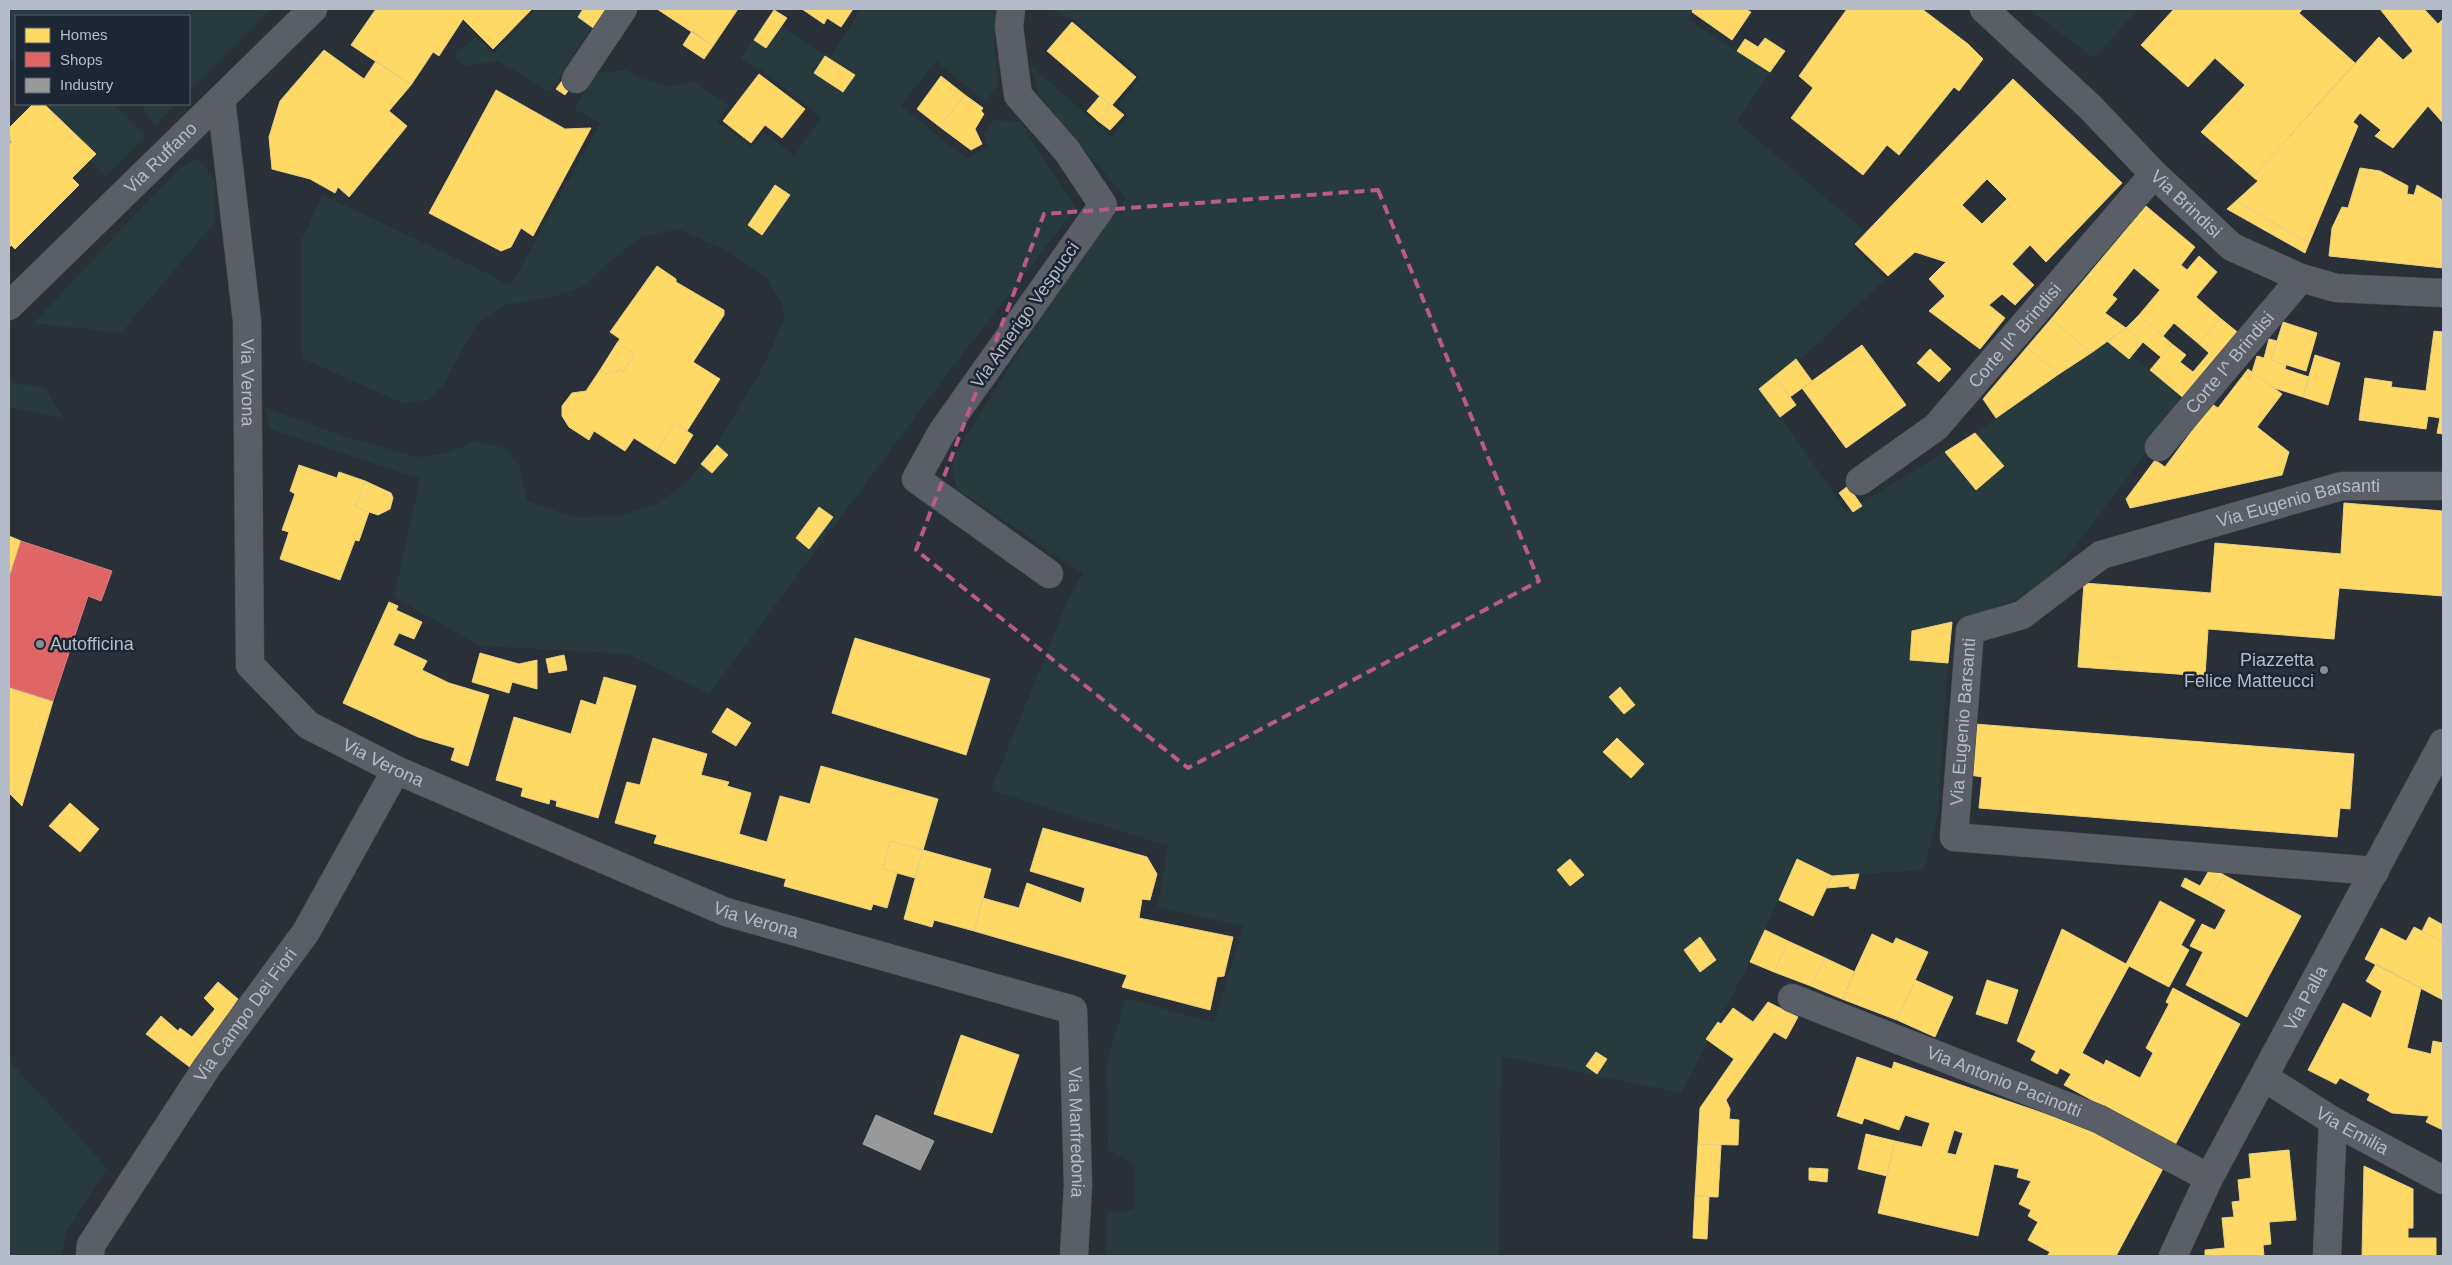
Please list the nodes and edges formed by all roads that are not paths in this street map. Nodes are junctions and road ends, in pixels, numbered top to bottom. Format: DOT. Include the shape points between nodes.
graph roads {
  1 [pos="312,9"];
  2 [pos="623,9"];
  3 [pos="1011,9"];
  4 [pos="1984,9"];
  5 [pos="576,79"];
  6 [pos="221,99"];
  7 [pos="2154,174"];
  8 [pos="2301,278"];
  9 [pos="2443,293"];
  10 [pos="9,306"];
  11 [pos="2159,448"];
  12 [pos="1860,480"];
  13 [pos="2443,486"];
  14 [pos="1049,574"];
  15 [pos="2443,743"];
  16 [pos="396,770"];
  17 [pos="2375,871"];
  18 [pos="1792,998"];
  19 [pos="1073,1010"];
  20 [pos="2265,1078"];
  21 [pos="2333,1121"];
  22 [pos="2209,1178"];
  23 [pos="2443,1180"];
  24 [pos="90,1256"];
  25 [pos="1074,1256"];
  26 [pos="2173,1256"];
  27 [pos="2327,1256"];
  1 -- 6 [label="street, Via Ruffano"];
  2 -- 5 [label="street"];
  3 -- 14 [label="street, Via Amerigo Vespucci" via="1009,27 1018,95 1067,150 1103,205 942,432 916,479"];
  4 -- 7 [label="street, Via Brindisi" via="2089,106"];
  6 -- 10 [label="street, Via Ruffano"];
  6 -- 16 [label="street, Via Verona" via="247,321 250,665 308,725"];
  7 -- 8 [label="street, Via Brindisi" via="2232,247"];
  7 -- 12 [label="street, Corte II^ Brindisi" via="1936,427"];
  8 -- 9 [label="street, Via Brindisi" via="2336,288"];
  8 -- 11 [label="street, Corte I^ Brindisi"];
  13 -- 17 [label="street, Via Eugenio Barsanti" via="2342,486 2101,556 2022,615 1970,630 1954,837"];
  15 -- 17 [label="street, Via Palla"];
  16 -- 19 [label="street, Via Verona" via="726,912"];
  16 -- 24 [label="street, Via Campo Dei Fiori" via="306,932 207,1067 91,1245"];
  17 -- 20 [label="street, Via Palla"];
  18 -- 22 [label="street, Via Antonio Pacinotti" via="2099,1119"];
  19 -- 25 [label="street, Via Manfredonia" via="1078,1185"];
  20 -- 21 [label="street, Via Emilia"];
  20 -- 22 [label="street, Via Palla"];
  21 -- 23 [label="street, Via Emilia"];
  21 -- 27 [label="street"];
  22 -- 26 [label="street, Via Palla"];
}
